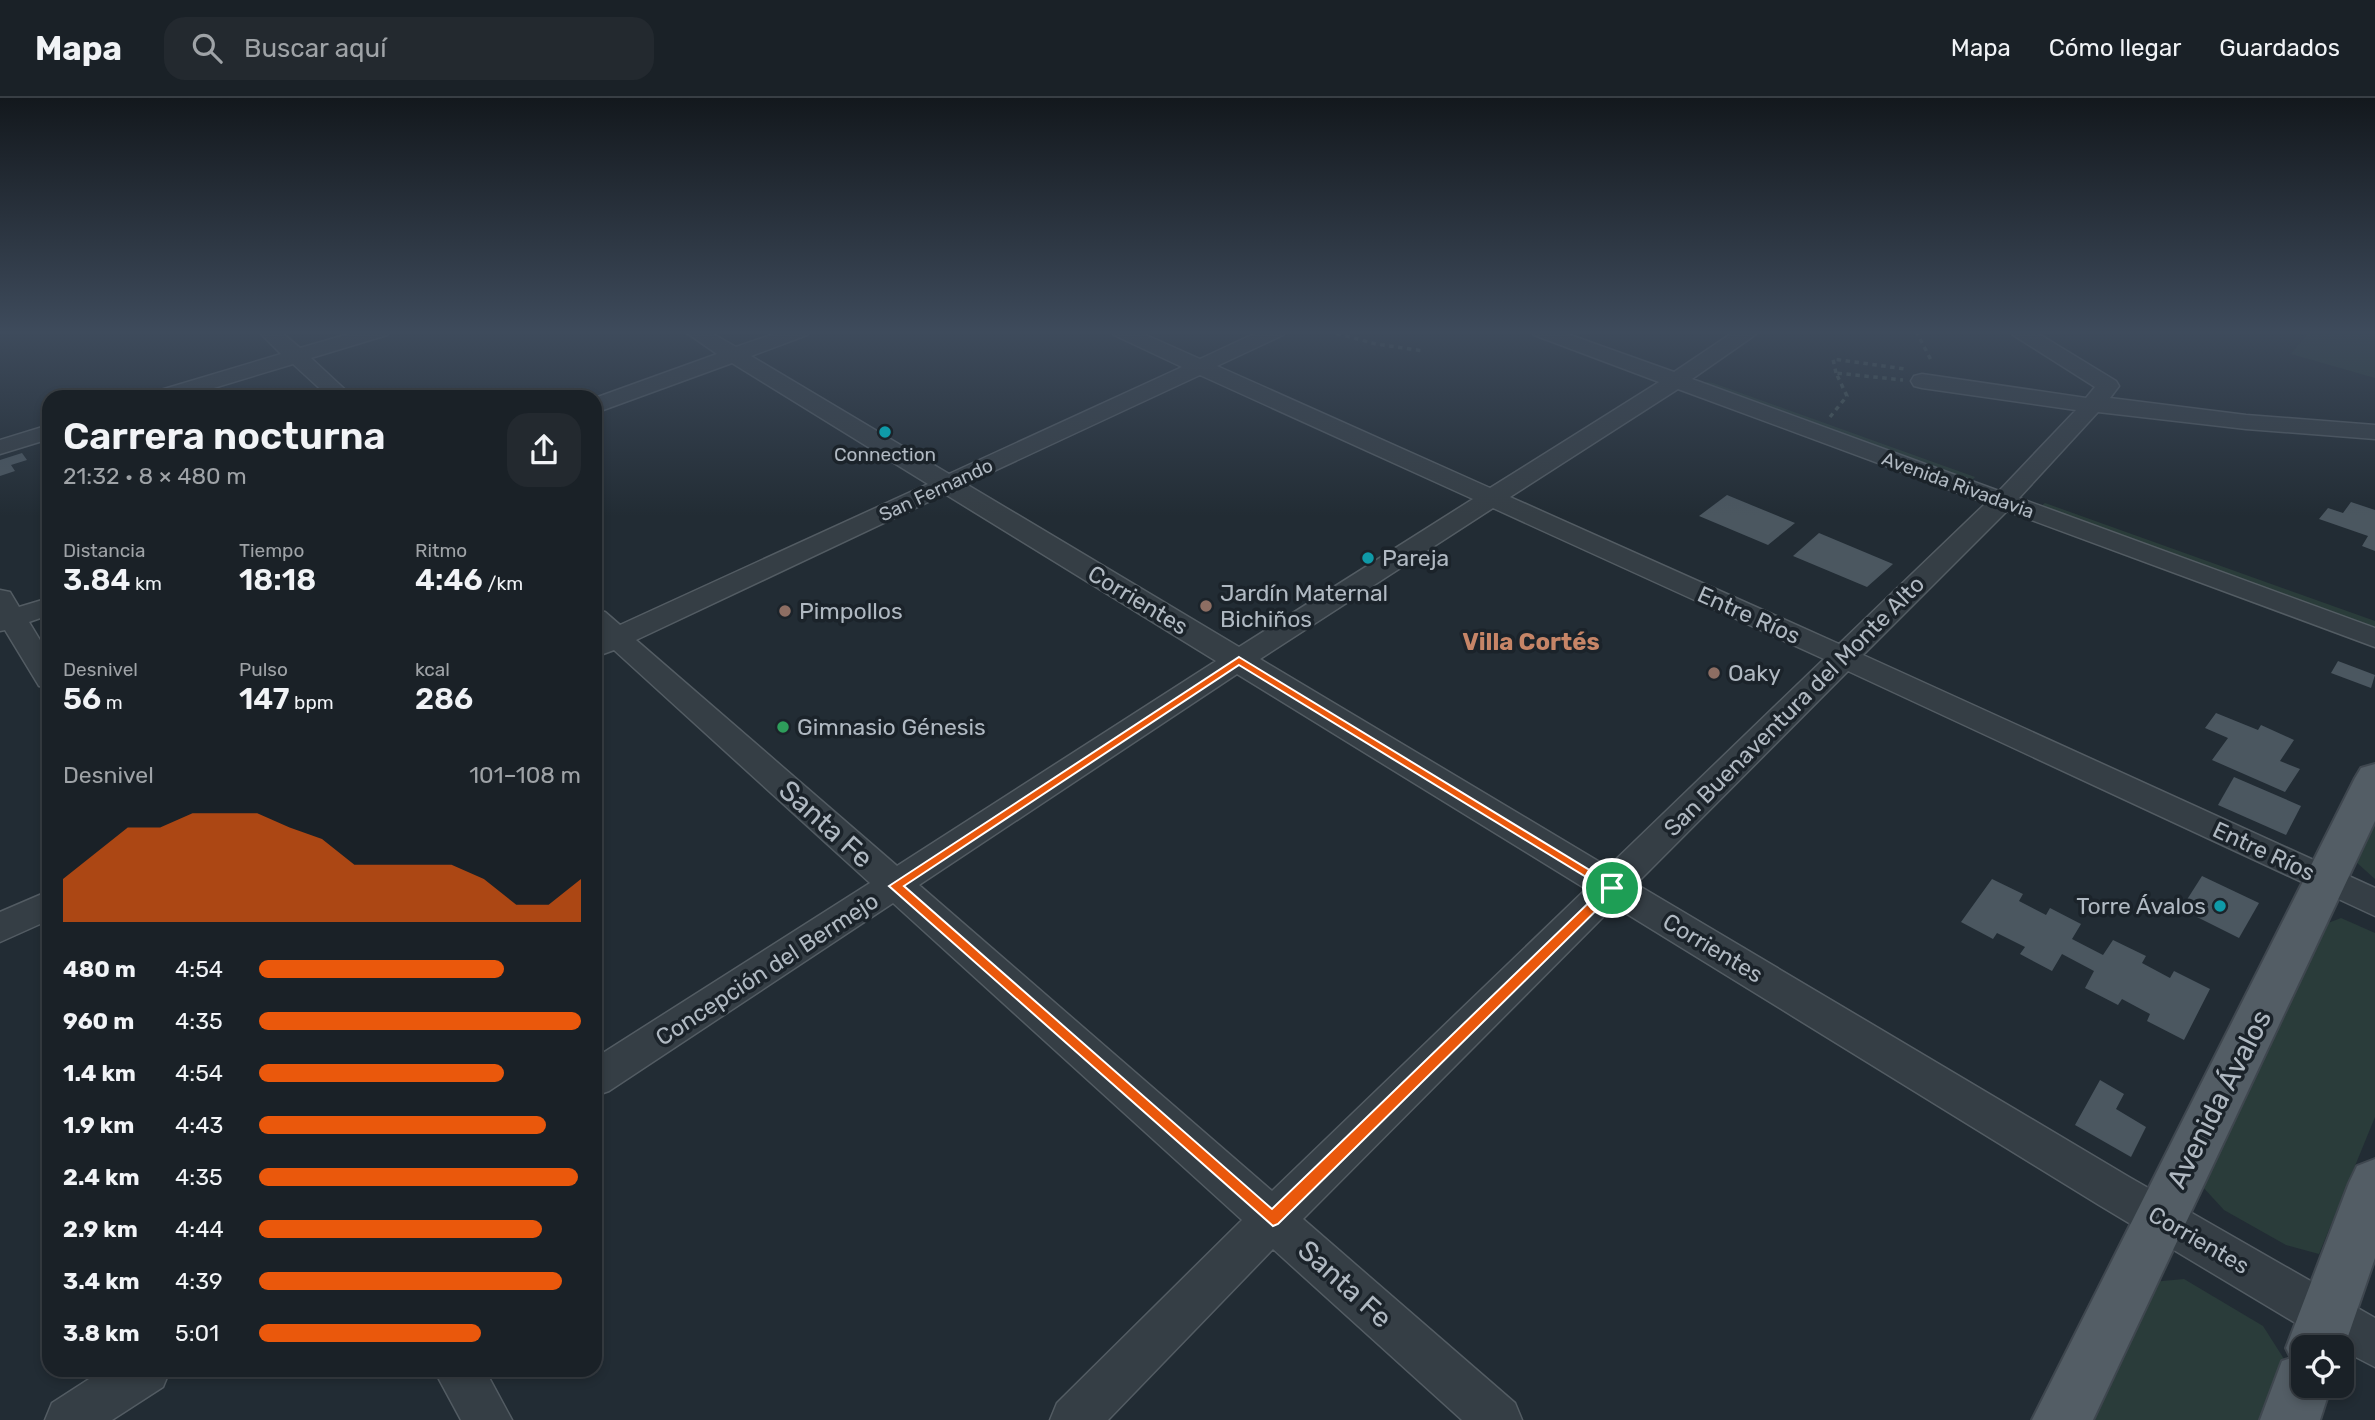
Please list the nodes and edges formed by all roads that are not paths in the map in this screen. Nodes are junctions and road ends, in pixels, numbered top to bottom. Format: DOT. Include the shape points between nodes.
graph roads {
  1 [pos="631,393"];
  2 [pos="796,393"];
  3 [pos="1142,393"];
  4 [pos="1257,393"];
  5 [pos="1657,393"];
  6 [pos="1732,393"];
  7 [pos="1742,393"];
  8 [pos="2022,393"];
  9 [pos="2103,393"];
  10 [pos="602,403"];
  11 [pos="2092,406"];
  12 [pos="2375,432"];
  13 [pos="42,434"];
  14 [pos="0,447"];
  15 [pos="947,485"];
  16 [pos="2009,495"];
  17 [pos="1492,500"];
  18 [pos="42,607"];
  19 [pos="4,613"];
  20 [pos="2375,616"];
  21 [pos="602,635"];
  22 [pos="2375,638"];
  23 [pos="1843,657"];
  24 [pos="1239,660"];
  25 [pos="42,669"];
  26 [pos="2375,778"];
  27 [pos="2328,880"];
  28 [pos="895,886"];
  29 [pos="1612,888"];
  30 [pos="2375,903"];
  31 [pos="42,907"];
  32 [pos="0,928"];
  33 [pos="602,1074"];
  34 [pos="2375,1183"];
  35 [pos="2159,1218"];
  36 [pos="1273,1219"];
  37 [pos="2321,1331"];
  38 [pos="2375,1344"];
  39 [pos="135,1377"];
  40 [pos="462,1377"];
  41 [pos="2298,1398"];
  42 [pos="69,1420"];
  43 [pos="488,1420"];
  44 [pos="1074,1420"];
  45 [pos="1498,1420"];
  46 [pos="2062,1420"];
  47 [pos="2290,1420"];
  1 -- 10 [label="street"];
  2 -- 15 [label="street, Corrientes"];
  3 -- 15 [label="street, San Fernando"];
  4 -- 17 [label="street, Entre Ríos"];
  5 -- 17 [label="street, Concepción del Bermejo"];
  6 -- 16 [label="street, Avenida Rivadavia"];
  7 -- 16 [label="street, Avenida Rivadavia" via="1828,419"];
  8 -- 11 [label="street"];
  9 -- 11 [label="street, San Buenaventura del Monte Alto"];
  11 -- 12 [label="street"];
  11 -- 16 [label="street, San Buenaventura del Monte Alto"];
  13 -- 14 [label="street"];
  15 -- 21 [label="street, San Fernando"];
  15 -- 24 [label="street, Corrientes"];
  16 -- 20 [label="street, Avenida Rivadavia"];
  16 -- 22 [label="street, Avenida Rivadavia"];
  16 -- 23 [label="street, San Buenaventura del Monte Alto"];
  17 -- 23 [label="street, Entre Ríos"];
  17 -- 24 [label="street, Concepción del Bermejo"];
  18 -- 19 [label="street"];
  19 -- 25 [label="street"];
  21 -- 28 [label="street, Santa Fe"];
  23 -- 27 [label="street, Entre Ríos"];
  23 -- 29 [label="street, San Buenaventura del Monte Alto"];
  24 -- 28 [label="street, Concepción del Bermejo"];
  24 -- 29 [label="street, Corrientes"];
  26 -- 27 [label="main road, Avenida Ávalos"];
  27 -- 30 [label="street, Entre Ríos"];
  27 -- 35 [label="main road, Avenida Ávalos"];
  28 -- 33 [label="street, Concepción del Bermejo"];
  28 -- 36 [label="street, Santa Fe"];
  29 -- 35 [label="street, Corrientes"];
  29 -- 36 [label="street, San Buenaventura del Monte Alto"];
  31 -- 32 [label="street"];
  34 -- 37 [label="main road"];
  35 -- 37 [label="street, Corrientes"];
  35 -- 46 [label="main road, Avenida Ávalos"];
  36 -- 44 [label="street, San Buenaventura del Monte Alto"];
  36 -- 45 [label="street, Santa Fe"];
  37 -- 38 [label="street, Corrientes"];
  39 -- 42 [label="street"];
  40 -- 43 [label="street"];
  41 -- 47 [label="main road"];
}
